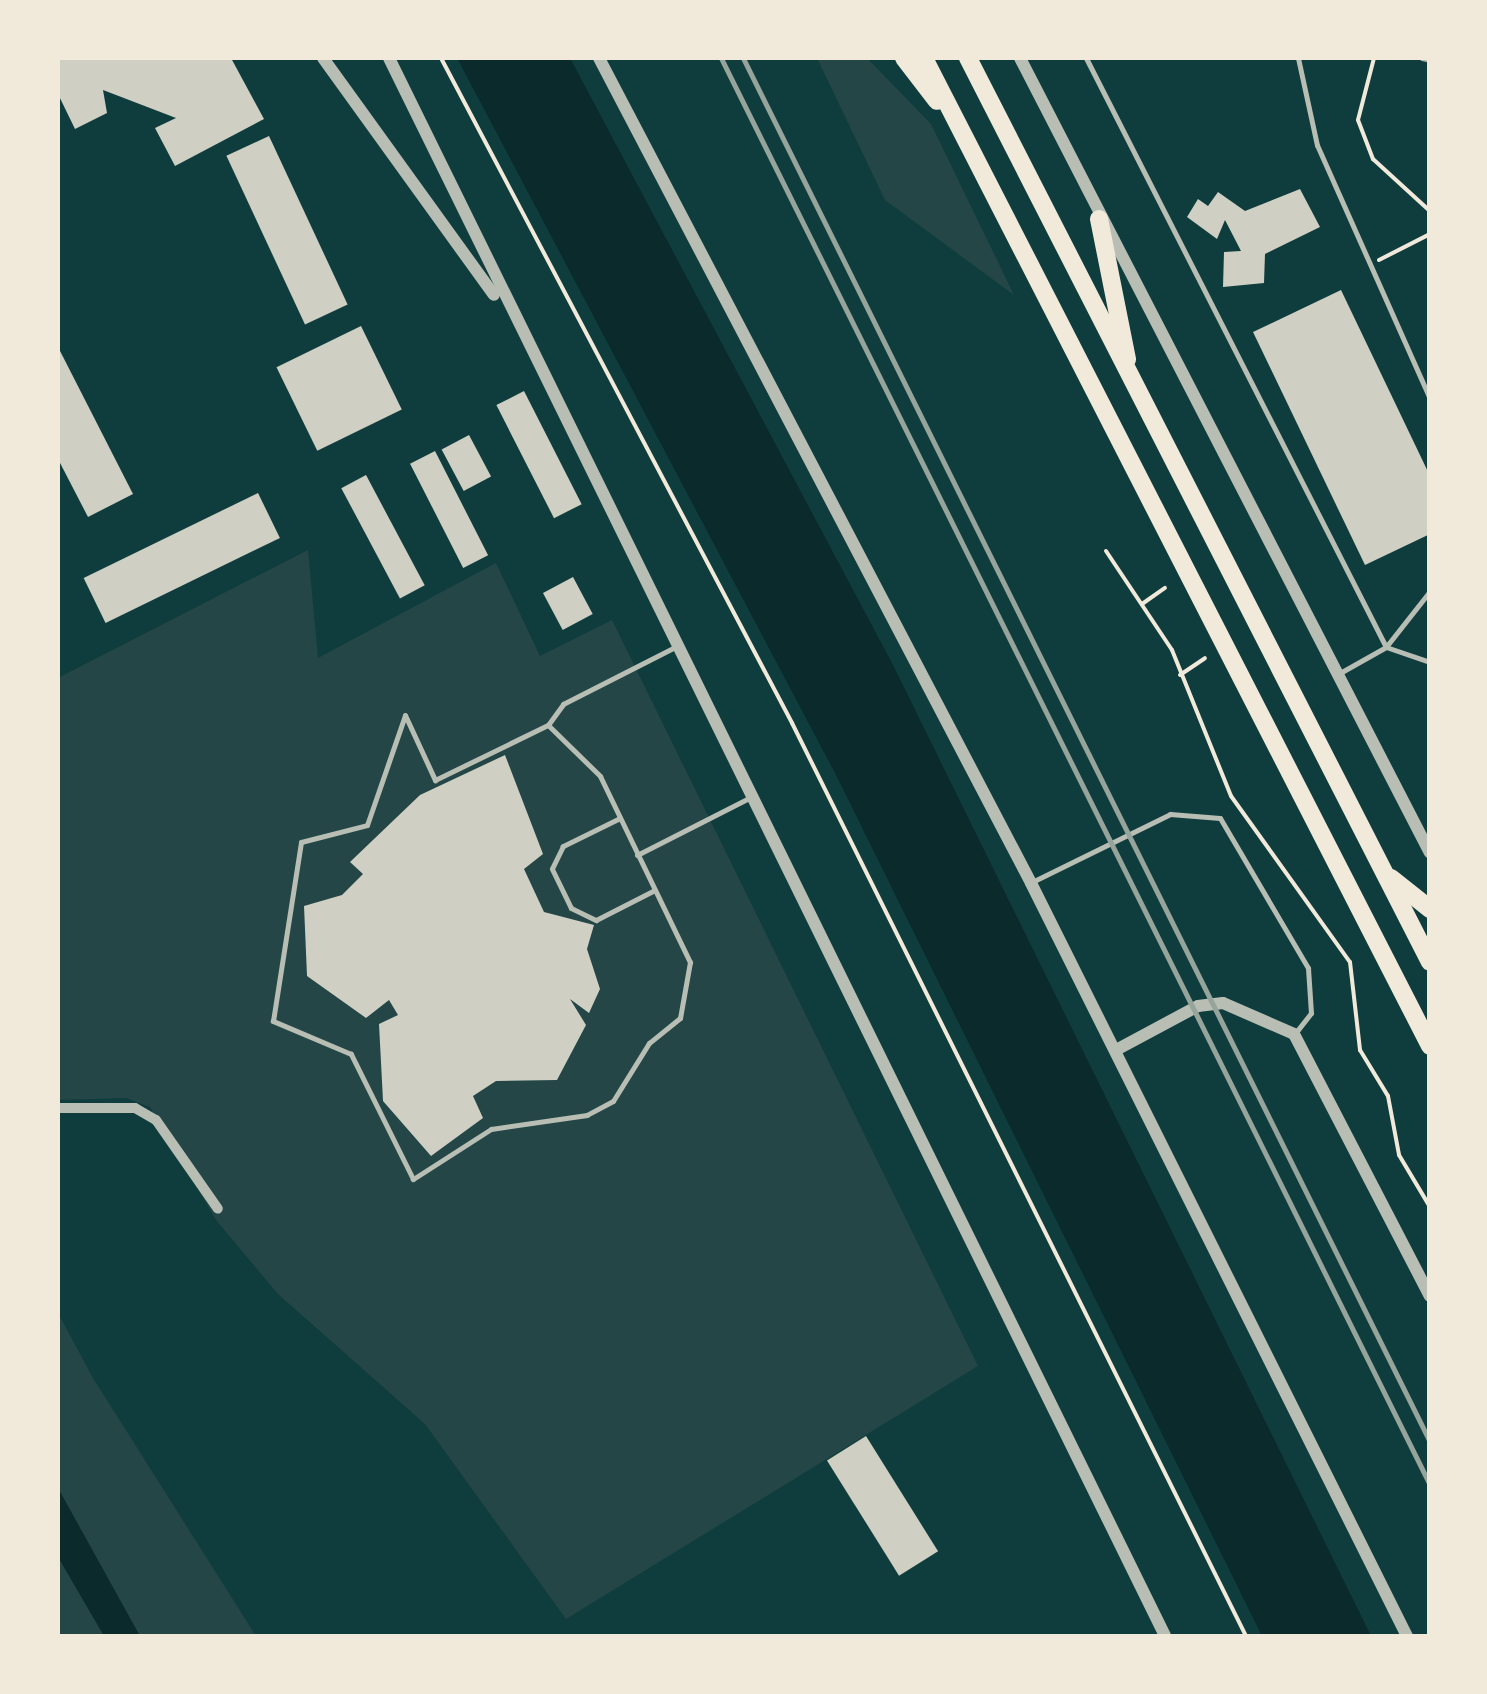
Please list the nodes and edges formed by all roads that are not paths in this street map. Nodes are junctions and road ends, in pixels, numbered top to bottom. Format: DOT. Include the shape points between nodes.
graph roads {
  1 [pos="322,58"];
  2 [pos="389,58"];
  3 [pos="599,58"];
  4 [pos="904,58"];
  5 [pos="924,58"];
  6 [pos="968,58"];
  7 [pos="1020,58"];
  8 [pos="1086,58"];
  9 [pos="1298,58"];
  10 [pos="1422,58"];
  11 [pos="1430,60"];
  12 [pos="963,134"];
  13 [pos="1099,219"];
  14 [pos="517,331"];
  15 [pos="1132,384"];
  16 [pos="1430,399"];
  17 [pos="1430,591"];
  18 [pos="1386,646"];
  19 [pos="672,648"];
  20 [pos="1430,662"];
  21 [pos="1336,675"];
  22 [pos="548,725"];
  23 [pos="747,799"];
  24 [pos="620,818"];
  25 [pos="1430,853"];
  26 [pos="637,854"];
  27 [pos="1383,871"];
  28 [pos="1031,882"];
  29 [pos="655,890"];
  30 [pos="1430,909"];
  31 [pos="1430,962"];
  32 [pos="1294,1034"];
  33 [pos="1430,1046"];
  34 [pos="1116,1050"];
  35 [pos="58,1108"];
  36 [pos="218,1209"];
  37 [pos="1430,1296"];
  38 [pos="1165,1636"];
  39 [pos="1407,1636"];
  1 -- 14 [label="street" via="440,211"];
  2 -- 14 [label="street"];
  3 -- 28 [label="street"];
  4 -- 12 [label="highway"];
  5 -- 12 [label="highway"];
  6 -- 15 [label="highway"];
  7 -- 13 [label="street"];
  8 -- 18 [label="lane"];
  9 -- 16 [label="lane" via="1317,145"];
  10 -- 11 [label="lane"];
  12 -- 33 [label="highway"];
  13 -- 15 [label="highway"];
  13 -- 21 [label="street"];
  14 -- 19 [label="street"];
  15 -- 27 [label="highway"];
  17 -- 18 [label="lane"];
  18 -- 20 [label="lane"];
  18 -- 21 [label="lane"];
  19 -- 22 [label="lane" via="563,704"];
  19 -- 23 [label="street"];
  21 -- 25 [label="street"];
  22 -- 24 [label="lane" via="600,776"];
  22 -- 29 [label="lane" via="435,780 405,715 367,825 301,842 274,1021 351,1054 414,1179 490,1129 587,1115 613,1101 649,1043 680,1018 690,962"];
  23 -- 26 [label="lane"];
  23 -- 38 [label="street"];
  24 -- 26 [label="lane"];
  24 -- 29 [label="lane" via="563,846 552,869 571,908 596,920"];
  26 -- 29 [label="lane"];
  27 -- 30 [label="highway"];
  27 -- 31 [label="highway"];
  28 -- 32 [label="lane" via="1170,814 1220,818 1315,989"];
  28 -- 34 [label="street"];
  32 -- 34 [label="street" via="1224,1003 1198,1006"];
  32 -- 37 [label="street"];
  34 -- 39 [label="street"];
  35 -- 36 [label="street" via="135,1108 156,1120"];
}
